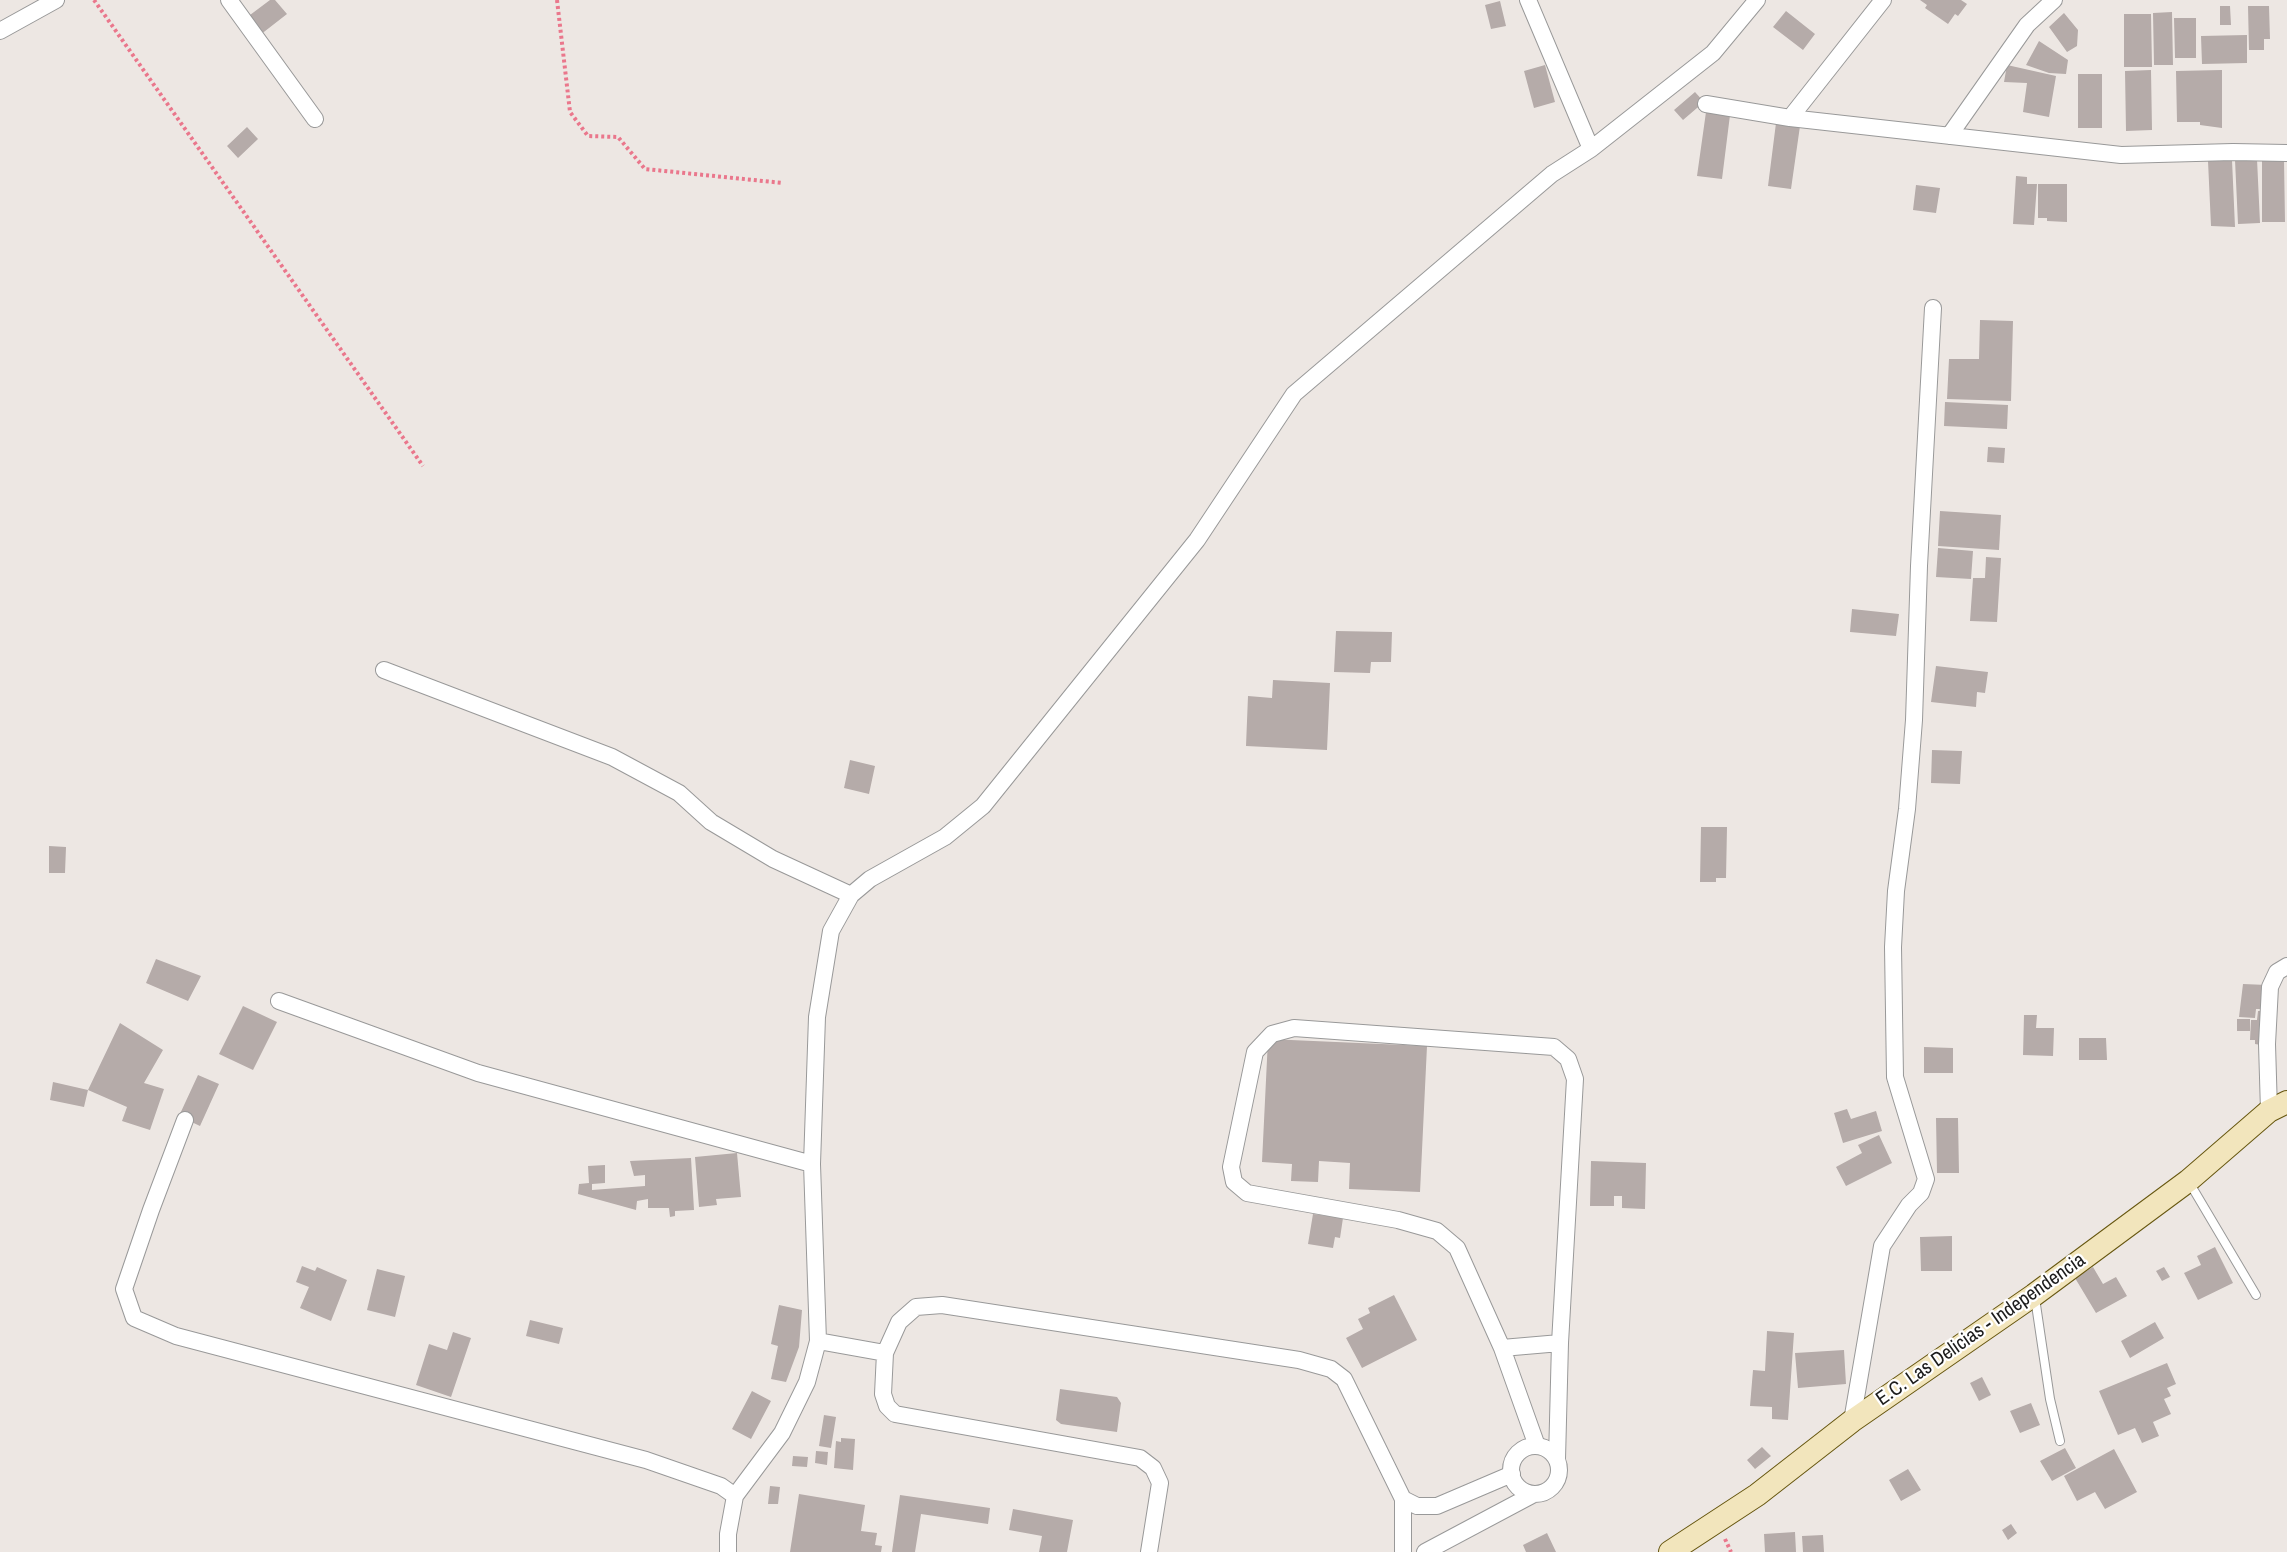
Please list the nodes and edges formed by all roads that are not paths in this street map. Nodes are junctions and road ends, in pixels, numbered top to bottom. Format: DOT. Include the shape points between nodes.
graph roads {
  1 [pos="56,0"];
  2 [pos="229,0"];
  3 [pos="1528,0"];
  4 [pos="1757,0"];
  5 [pos="1883,0"];
  6 [pos="2054,0"];
  7 [pos="0,32"];
  8 [pos="1706,104"];
  9 [pos="1790,118"];
  10 [pos="315,119"];
  11 [pos="1949,136"];
  12 [pos="1591,149"];
  13 [pos="2287,153"];
  14 [pos="1933,308"];
  15 [pos="384,670"];
  16 [pos="851,895"];
  17 [pos="2287,966"];
  18 [pos="279,1001"];
  19 [pos="2278,1107"];
  20 [pos="185,1120"];
  21 [pos="812,1164"];
  22 [pos="2188,1181"];
  23 [pos="2034,1295"];
  24 [pos="2256,1295"];
  25 [pos="818,1341"];
  26 [pos="1560,1343"];
  27 [pos="1502,1348"];
  28 [pos="885,1353"];
  29 [pos="1852,1421"];
  30 [pos="2060,1441"];
  31 [pos="1537,1446"];
  32 [pos="1557,1459"];
  33 [pos="1512,1474"];
  34 [pos="1534,1494"];
  35 [pos="735,1496"];
  36 [pos="1403,1498"];
  37 [pos="728,1552"];
  38 [pos="1149,1552"];
  39 [pos="1403,1552"];
  40 [pos="1425,1552"];
  41 [pos="1670,1552"];
  1 -- 7 [label="street"];
  2 -- 10 [label="street"];
  3 -- 12 [label="street"];
  4 -- 12 [label="street" via="1713,53"];
  5 -- 9 [label="street"];
  6 -- 11 [label="street" via="2026,26"];
  8 -- 9 [label="street"];
  9 -- 11 [label="street"];
  11 -- 13 [label="street" via="2121,155"];
  12 -- 16 [label="street" via="1552,174 1294,394 1197,540 983,806 945,837 870,879"];
  14 -- 29 [label="street" via="1914,720 1893,947 1895,1077 1926,1179 1921,1193 1882,1246"];
  15 -- 16 [label="street" via="612,757 679,793 711,822 773,859"];
  16 -- 21 [label="street" via="831,930 817,1017"];
  17 -- 19 [label="street" via="2277,972 2270,987 2267,1044"];
  18 -- 21 [label="street" via="478,1073"];
  19 -- 22 [label="street, E.C. Las Delicias - Independencia"];
  20 -- 35 [label="street" via="124,1289 134,1318 176,1336 646,1460 722,1486"];
  21 -- 25 [label="street"];
  22 -- 23 [label="street, E.C. Las Delicias - Independencia"];
  22 -- 24 [label="lane"];
  23 -- 29 [label="street, E.C. Las Delicias - Independencia"];
  23 -- 30 [label="lane"];
  25 -- 28 [label="street"];
  25 -- 35 [label="street" via="807,1382 782,1433"];
  26 -- 27 [label="street"];
  26 -- 27 [label="street" via="1575,1079 1568,1059 1554,1047 1294,1028 1272,1034 1255,1052 1231,1167 1233,1182 1246,1193 1398,1220 1437,1231 1456,1248"];
  26 -- 32 [label="street"];
  27 -- 31 [label="street"];
  28 -- 36 [label="street" via="900,1322 916,1307 942,1305 1287,1358 1330,1369 1344,1379"];
  28 -- 38 [label="street" via="883,1394 895,1414 1140,1458 1153,1468 1160,1483"];
  29 -- 41 [label="street, E.C. Las Delicias - Independencia" via="1757,1495"];
  31 -- 32 [label="street"];
  31 -- 33 [label="street" via="1521,1451 1512,1465"];
  32 -- 34 [label="street" via="1556,1484"];
  33 -- 34 [label="street" via="1519,1488"];
  33 -- 36 [label="street" via="1437,1506 1417,1506"];
  34 -- 40 [label="street"];
  35 -- 37 [label="street"];
  36 -- 39 [label="street"];
}
